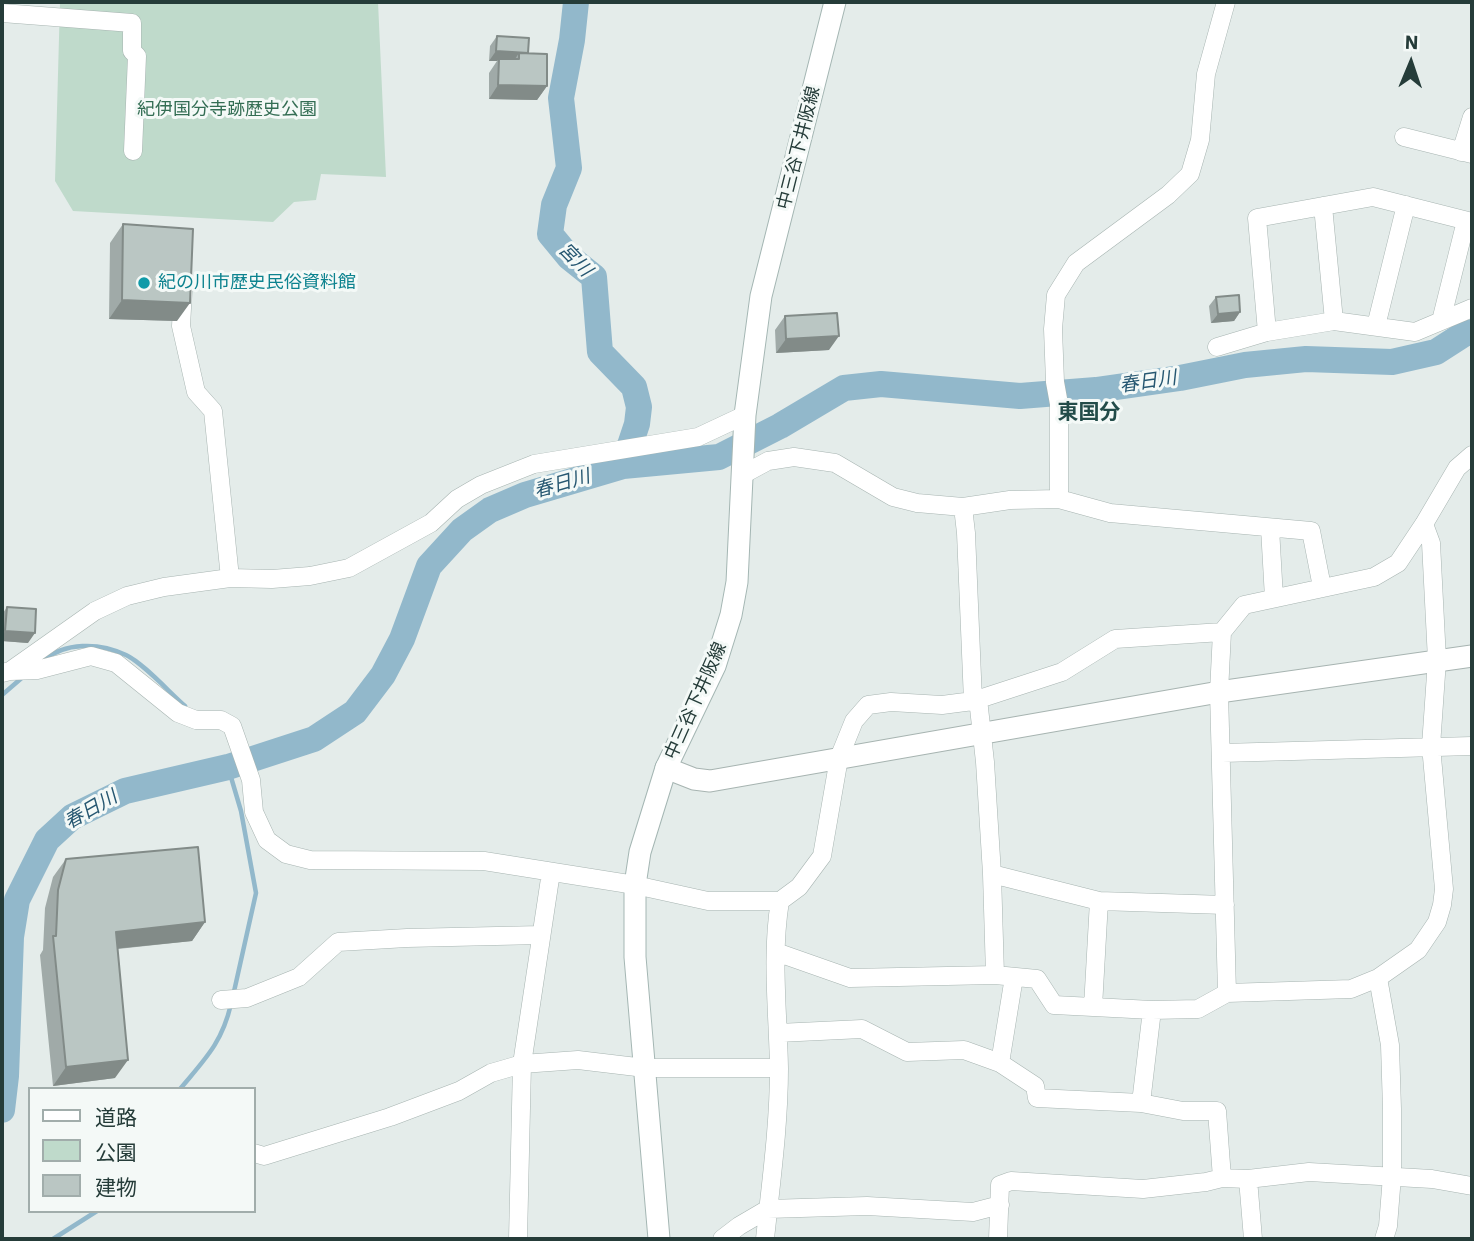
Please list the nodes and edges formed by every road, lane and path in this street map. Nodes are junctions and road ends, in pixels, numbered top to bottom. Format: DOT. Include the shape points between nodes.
graph roads {
  1 [pos="835,2"];
  2 [pos="1226,2"];
  3 [pos="2,13"];
  4 [pos="1472,117"];
  5 [pos="1404,137"];
  6 [pos="133,151"];
  7 [pos="1467,153"];
  8 [pos="1406,205"];
  9 [pos="1323,206"];
  10 [pos="1469,221"];
  11 [pos="184,278"];
  12 [pos="1472,308"];
  13 [pos="1334,321"];
  14 [pos="1441,321"];
  15 [pos="1376,326"];
  16 [pos="1267,332"];
  17 [pos="1217,347"];
  18 [pos="745,420"];
  19 [pos="1472,455"];
  20 [pos="743,473"];
  21 [pos="1059,499"];
  22 [pos="963,507"];
  23 [pos="1424,524"];
  24 [pos="1270,528"];
  25 [pos="230,578"];
  26 [pos="1322,587"];
  27 [pos="1274,598"];
  28 [pos="1223,632"];
  29 [pos="1472,656"];
  30 [pos="1437,660"];
  31 [pos="6,672"];
  32 [pos="1219,692"];
  33 [pos="975,700"];
  34 [pos="980,734"];
  35 [pos="1432,746"];
  36 [pos="1472,746"];
  37 [pos="1222,753"];
  38 [pos="839,758"];
  39 [pos="666,768"];
  40 [pos="551,872"];
  41 [pos="992,874"];
  42 [pos="635,885"];
  43 [pos="780,901"];
  44 [pos="1099,901"];
  45 [pos="1225,905"];
  46 [pos="541,935"];
  47 [pos="776,952"];
  48 [pos="995,975"];
  49 [pos="1014,977"];
  50 [pos="1378,978"];
  51 [pos="1227,993"];
  52 [pos="221,1000"];
  53 [pos="1093,1007"];
  54 [pos="1152,1010"];
  55 [pos="778,1033"];
  56 [pos="522,1063"];
  57 [pos="1000,1063"];
  58 [pos="645,1068"];
  59 [pos="779,1068"];
  60 [pos="1141,1103"];
  61 [pos="256,1154"];
  62 [pos="1392,1176"];
  63 [pos="1222,1178"];
  64 [pos="1248,1179"];
  65 [pos="1472,1186"];
  66 [pos="1000,1205"];
  67 [pos="768,1209"];
  68 [pos="518,1239"];
  69 [pos="659,1239"];
  70 [pos="722,1239"];
  71 [pos="765,1239"];
  72 [pos="998,1239"];
  73 [pos="1253,1239"];
  74 [pos="1384,1239"];
  1 -- 18 [label="main road, 中三谷下井阪線" via="761,296"];
  2 -- 21 [label="street" via="1206,74 1200,140 1190,174 1076,263 1056,295"];
  3 -- 6 [label="street" via="132,23 132,51 137,56"];
  4 -- 7 [label="street"];
  5 -- 7 [label="street"];
  8 -- 9 [label="street" via="1373,197"];
  8 -- 10 [label="street"];
  8 -- 15 [label="street"];
  9 -- 13 [label="street"];
  9 -- 16 [label="street" via="1257,218"];
  10 -- 14 [label="street"];
  11 -- 25 [label="street" via="181,326 196,391 213,411"];
  12 -- 14 [label="street"];
  13 -- 15 [label="street"];
  13 -- 16 [label="street"];
  14 -- 15 [label="street" via="1415,332"];
  16 -- 17 [label="street"];
  18 -- 20 [label="main road, 中三谷下井阪線"];
  18 -- 25 [label="street" via="698,438 534,464 481,485 431,523 349,568 310,576"];
  19 -- 23 [label="street" via="1457,468"];
  20 -- 22 [label="street" via="768,461 794,457 835,463 892,497"];
  20 -- 39 [label="main road, 中三谷下井阪線" via="731,615 715,666"];
  21 -- 22 [label="street"];
  21 -- 24 [label="street" via="1110,513"];
  22 -- 33 [label="street"];
  23 -- 26 [label="street" via="1398,563 1374,577"];
  23 -- 30 [label="street" via="1431,543"];
  24 -- 26 [label="street" via="1311,531"];
  24 -- 27 [label="street"];
  25 -- 31 [label="street" via="127,596 95,611"];
  26 -- 27 [label="street"];
  27 -- 28 [label="street" via="1244,605"];
  28 -- 32 [label="street"];
  28 -- 33 [label="street" via="1115,639 1062,672"];
  29 -- 30 [label="main road"];
  30 -- 32 [label="main road"];
  30 -- 35 [label="street"];
  31 -- 40 [label="street" via="37,670 91,656 117,663 178,713 232,726 251,780 254,812 267,840 286,854 310,860 484,861"];
  32 -- 34 [label="main road"];
  32 -- 37 [label="street"];
  33 -- 34 [label="street"];
  33 -- 38 [label="street" via="868,705 854,720"];
  34 -- 38 [label="main road"];
  34 -- 41 [label="street"];
  35 -- 36 [label="street"];
  35 -- 37 [label="street"];
  35 -- 50 [label="street" via="1442,905 1437,922 1418,950"];
  37 -- 45 [label="street"];
  38 -- 39 [label="main road" via="710,781"];
  38 -- 43 [label="street" via="822,856 799,887"];
  39 -- 42 [label="main road, 中三谷下井阪線" via="640,852"];
  40 -- 42 [label="street"];
  40 -- 46 [label="street"];
  41 -- 44 [label="street"];
  41 -- 48 [label="street"];
  42 -- 43 [label="street" via="708,901"];
  42 -- 58 [label="main road, 中三谷下井阪線" via="635,957"];
  43 -- 47 [label="street"];
  44 -- 45 [label="street"];
  44 -- 53 [label="street"];
  45 -- 51 [label="street"];
  46 -- 52 [label="street" via="338,942 299,977 247,998"];
  46 -- 56 [label="street"];
  47 -- 48 [label="street" via="850,978"];
  47 -- 55 [label="street"];
  48 -- 49 [label="street"];
  49 -- 53 [label="street" via="1037,979 1054,1005"];
  49 -- 57 [label="street"];
  50 -- 51 [label="street" via="1351,989"];
  50 -- 62 [label="street" via="1390,1045"];
  51 -- 54 [label="street" via="1198,1009"];
  53 -- 54 [label="street"];
  54 -- 60 [label="street"];
  55 -- 57 [label="street" via="862,1029 907,1052 964,1050"];
  55 -- 59 [label="street"];
  56 -- 58 [label="street" via="578,1060"];
  56 -- 61 [label="street" via="390,1117 264,1156"];
  56 -- 68 [label="street"];
  57 -- 60 [label="street" via="1035,1086 1037,1098"];
  58 -- 59 [label="street"];
  58 -- 69 [label="main road, 中三谷下井阪線"];
  59 -- 67 [label="street"];
  60 -- 63 [label="street" via="1183,1111 1217,1111"];
  62 -- 64 [label="street" via="1309,1172"];
  62 -- 65 [label="street"];
  62 -- 74 [label="street"];
  63 -- 64 [label="street"];
  63 -- 66 [label="street" via="1143,1189 1011,1181 1000,1185"];
  64 -- 73 [label="street"];
  66 -- 67 [label="street" via="973,1212 867,1206"];
  66 -- 72 [label="street"];
  67 -- 70 [label="street"];
  67 -- 71 [label="street"];
}
